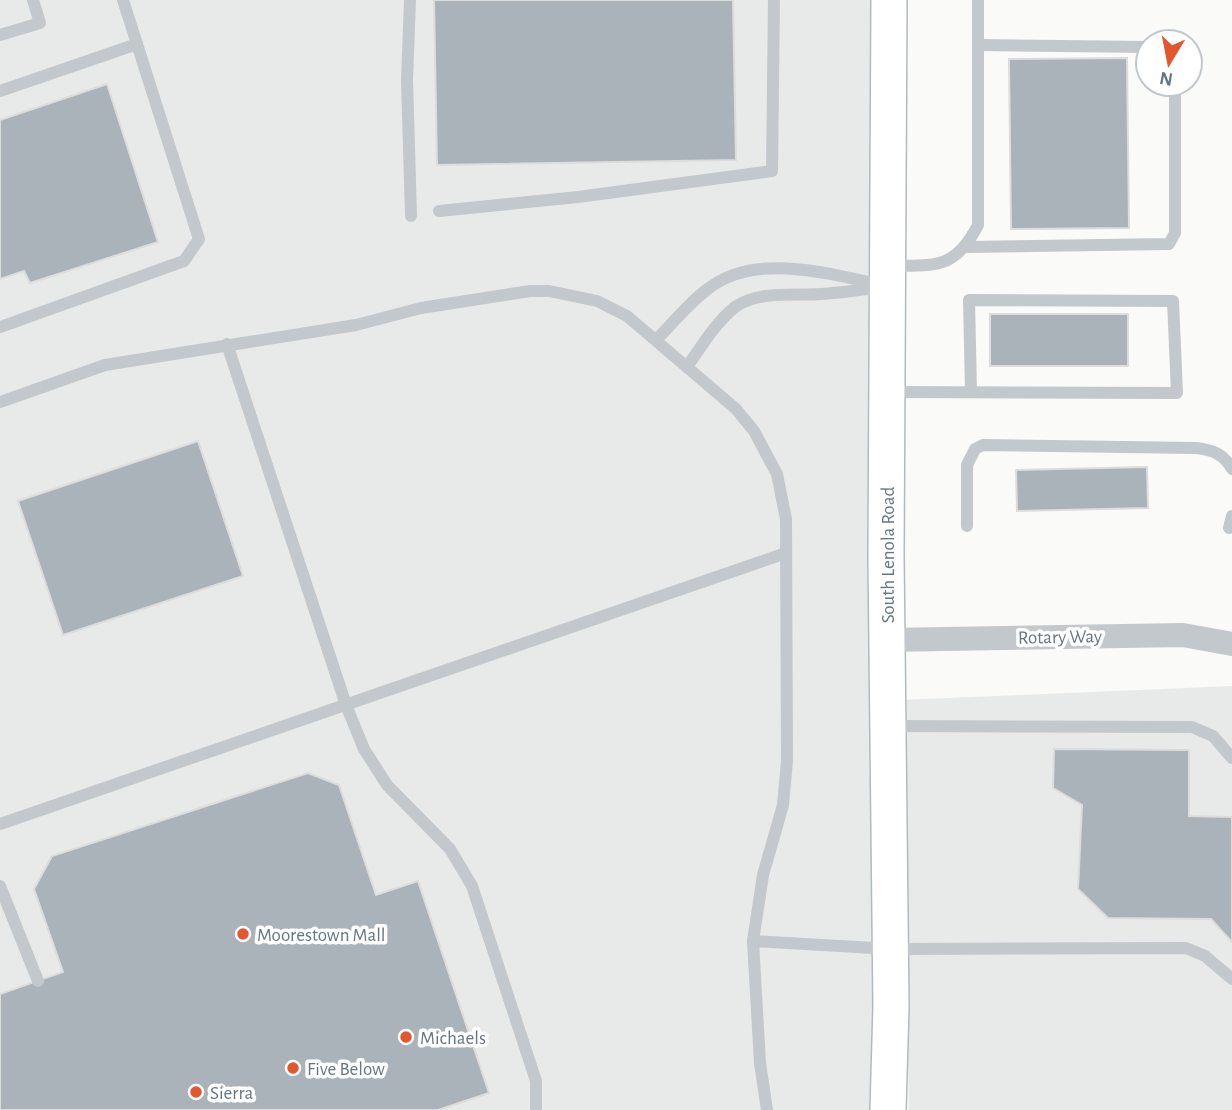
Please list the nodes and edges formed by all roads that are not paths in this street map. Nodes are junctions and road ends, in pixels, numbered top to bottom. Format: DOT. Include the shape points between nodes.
graph roads {
  1 [pos="33,0"];
  2 [pos="123,0"];
  3 [pos="410,0"];
  4 [pos="774,0"];
  5 [pos="889,0"];
  6 [pos="978,0"];
  7 [pos="0,35"];
  8 [pos="137,44"];
  9 [pos="978,44"];
  10 [pos="1134,47"];
  11 [pos="0,91"];
  12 [pos="1175,98"];
  13 [pos="439,211"];
  14 [pos="411,216"];
  15 [pos="967,247"];
  16 [pos="886,276"];
  17 [pos="0,327"];
  18 [pos="657,339"];
  19 [pos="227,344"];
  20 [pos="687,367"];
  21 [pos="886,392"];
  22 [pos="971,392"];
  23 [pos="0,402"];
  24 [pos="1232,469"];
  25 [pos="967,526"];
  26 [pos="786,553"];
  27 [pos="887,640"];
  28 [pos="1232,644"];
  29 [pos="346,705"];
  30 [pos="887,726"];
  31 [pos="1232,758"];
  32 [pos="0,824"];
  33 [pos="0,886"];
  34 [pos="753,941"];
  35 [pos="891,949"];
  36 [pos="1232,979"];
  37 [pos="38,981"];
  38 [pos="536,1110"];
  39 [pos="767,1110"];
  40 [pos="888,1110"];
  1 -- 7 [label="lane" via="40,23"];
  2 -- 8 [label="lane"];
  3 -- 14 [label="lane"];
  4 -- 13 [label="lane" via="772,171"];
  5 -- 16 [label="street, South Lenola Road"];
  6 -- 9 [label="lane"];
  8 -- 11 [label="lane"];
  8 -- 17 [label="lane" via="199,239 195,248 184,261"];
  9 -- 10 [label="lane"];
  9 -- 15 [label="lane" via="978,225"];
  12 -- 15 [label="lane" via="1175,233 1169,244"];
  15 -- 16 [label="lane" via="941,264"];
  16 -- 18 [label="lane" via="808,269 730,276 694,300"];
  16 -- 20 [label="lane" via="819,294 773,295 735,307"];
  16 -- 21 [label="street, South Lenola Road"];
  18 -- 19 [label="lane" via="627,316 597,302 571,294 530,291 421,308 356,325"];
  18 -- 20 [label="lane"];
  19 -- 23 [label="lane" via="104,365"];
  19 -- 29 [label="lane"];
  20 -- 26 [label="lane" via="736,409 768,455 782,493"];
  21 -- 22 [label="lane"];
  21 -- 27 [label="street, South Lenola Road"];
  22 -- 22 [label="lane" via="1177,393 1173,301 969,300"];
  24 -- 25 [label="lane" via="1220,455 1196,447 983,445 975,449 967,466"];
  26 -- 29 [label="lane"];
  26 -- 34 [label="lane" via="788,750 783,805 763,875"];
  27 -- 28 [label="street, Rotary Way" via="1182,635"];
  27 -- 30 [label="street, South Lenola Road"];
  29 -- 32 [label="lane"];
  29 -- 38 [label="lane" via="364,749 387,785 450,849 472,886 536,1081"];
  30 -- 31 [label="lane" via="1192,727 1213,736"];
  30 -- 35 [label="street, South Lenola Road"];
  33 -- 37 [label="lane"];
  34 -- 35 [label="lane"];
  34 -- 39 [label="lane"];
  35 -- 36 [label="lane" via="1186,948 1206,956"];
  35 -- 40 [label="street, South Lenola Road"];
}
